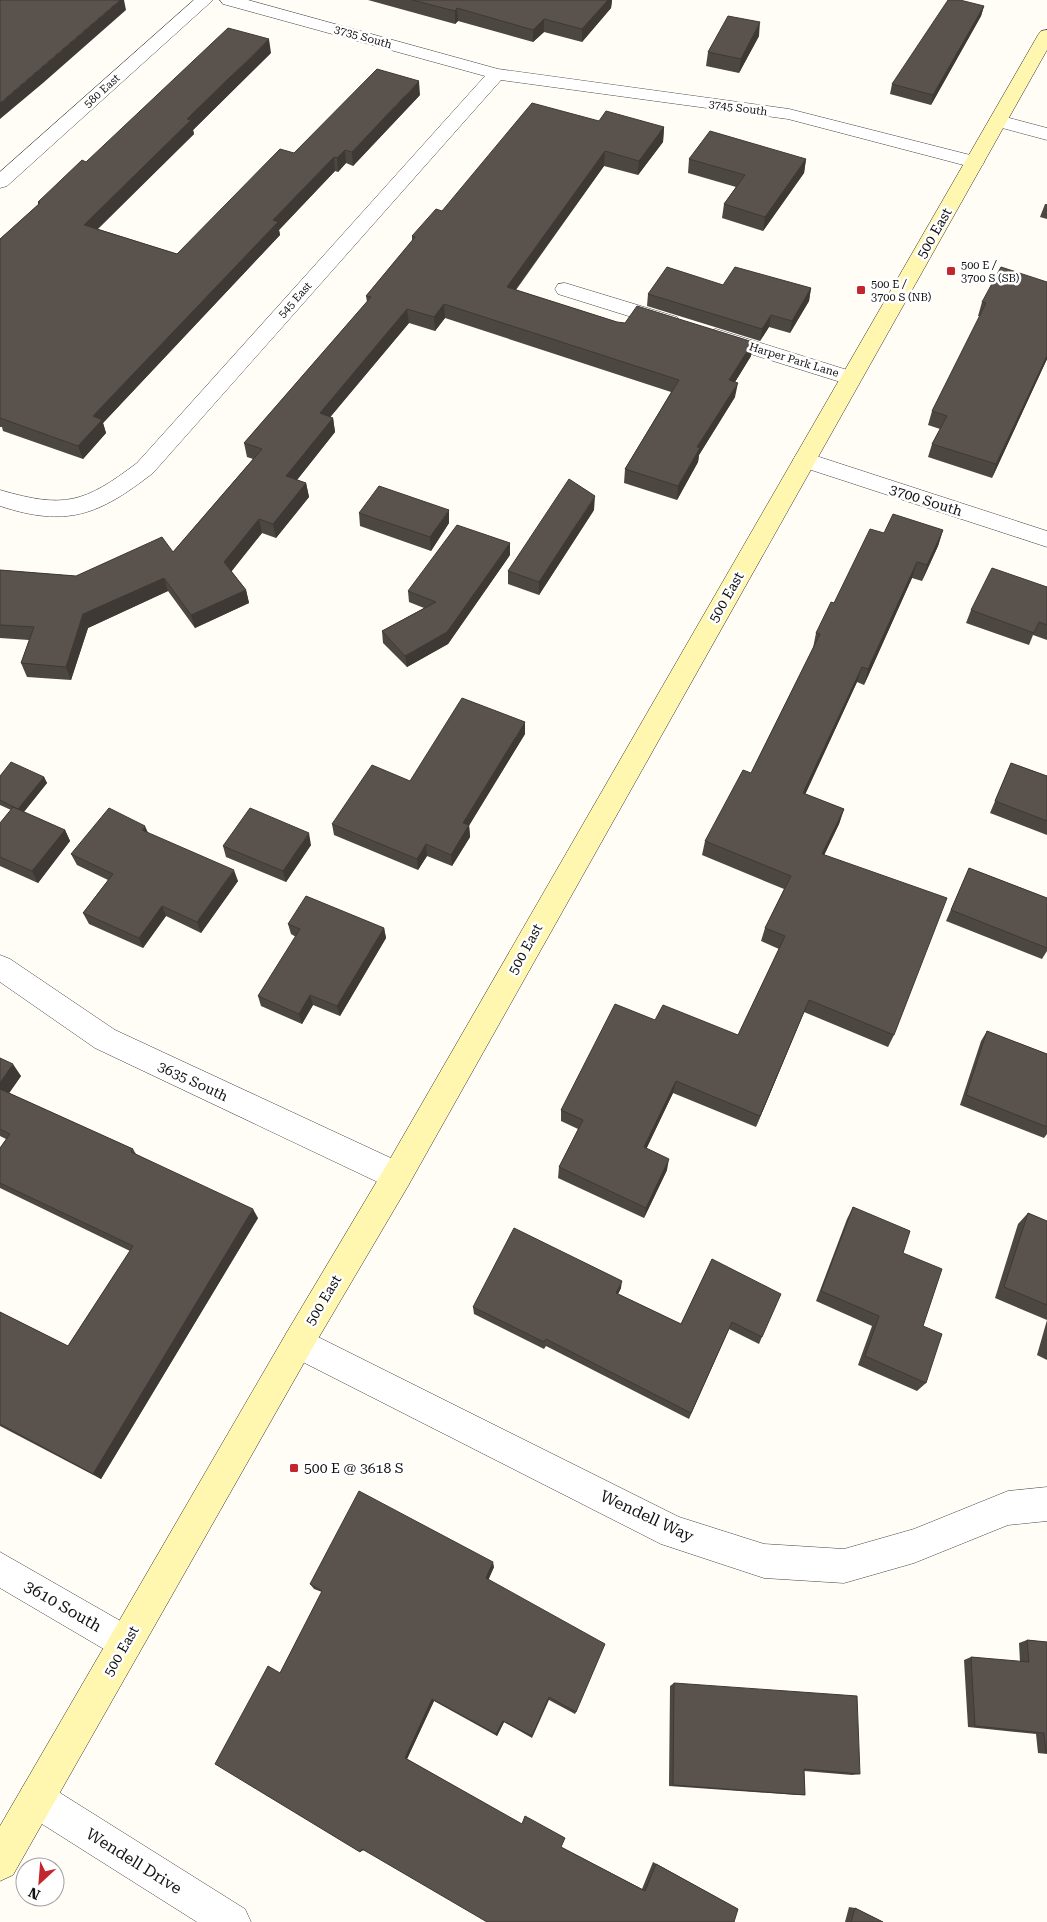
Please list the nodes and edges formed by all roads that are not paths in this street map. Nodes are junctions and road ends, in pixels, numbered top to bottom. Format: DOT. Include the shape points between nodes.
graph roads {
  1 [pos="204,0"];
  2 [pos="230,0"];
  3 [pos="1047,35"];
  4 [pos="497,74"];
  5 [pos="998,121"];
  6 [pos="1047,134"];
  7 [pos="975,162"];
  8 [pos="0,182"];
  9 [pos="565,289"];
  10 [pos="850,378"];
  11 [pos="804,460"];
  12 [pos="0,498"];
  13 [pos="1047,539"];
  14 [pos="0,966"];
  15 [pos="397,1176"];
  16 [pos="298,1343"];
  17 [pos="1047,1504"];
  18 [pos="0,1569"];
  19 [pos="126,1643"];
  20 [pos="36,1799"];
  21 [pos="0,1862"];
  22 [pos="232,1922"];
  1 -- 8 [label="street, 580 East"];
  2 -- 4 [label="street, 3735 South"];
  3 -- 5 [label="street, 500 East"];
  4 -- 7 [label="street, 3745 South" via="789,114"];
  4 -- 12 [label="street, 545 East" via="145,468 117,491 80,509 48,511"];
  5 -- 6 [label="street"];
  5 -- 7 [label="street, 500 East"];
  7 -- 10 [label="street, 500 East"];
  9 -- 10 [label="street, Harper Park Lane"];
  10 -- 11 [label="street, 500 East"];
  11 -- 13 [label="street, 3700 South"];
  11 -- 15 [label="street, 500 East"];
  14 -- 15 [label="street, 3635 South" via="105,1039"];
  15 -- 16 [label="street, 500 East"];
  16 -- 17 [label="street, Wendell Way" via="673,1532 764,1561 844,1566 914,1546 1008,1508"];
  16 -- 19 [label="street, 500 East"];
  18 -- 19 [label="street, 3610 South"];
  19 -- 20 [label="street, 500 East"];
  20 -- 21 [label="street, 500 East"];
  20 -- 22 [label="street, Wendell Drive"];
}
